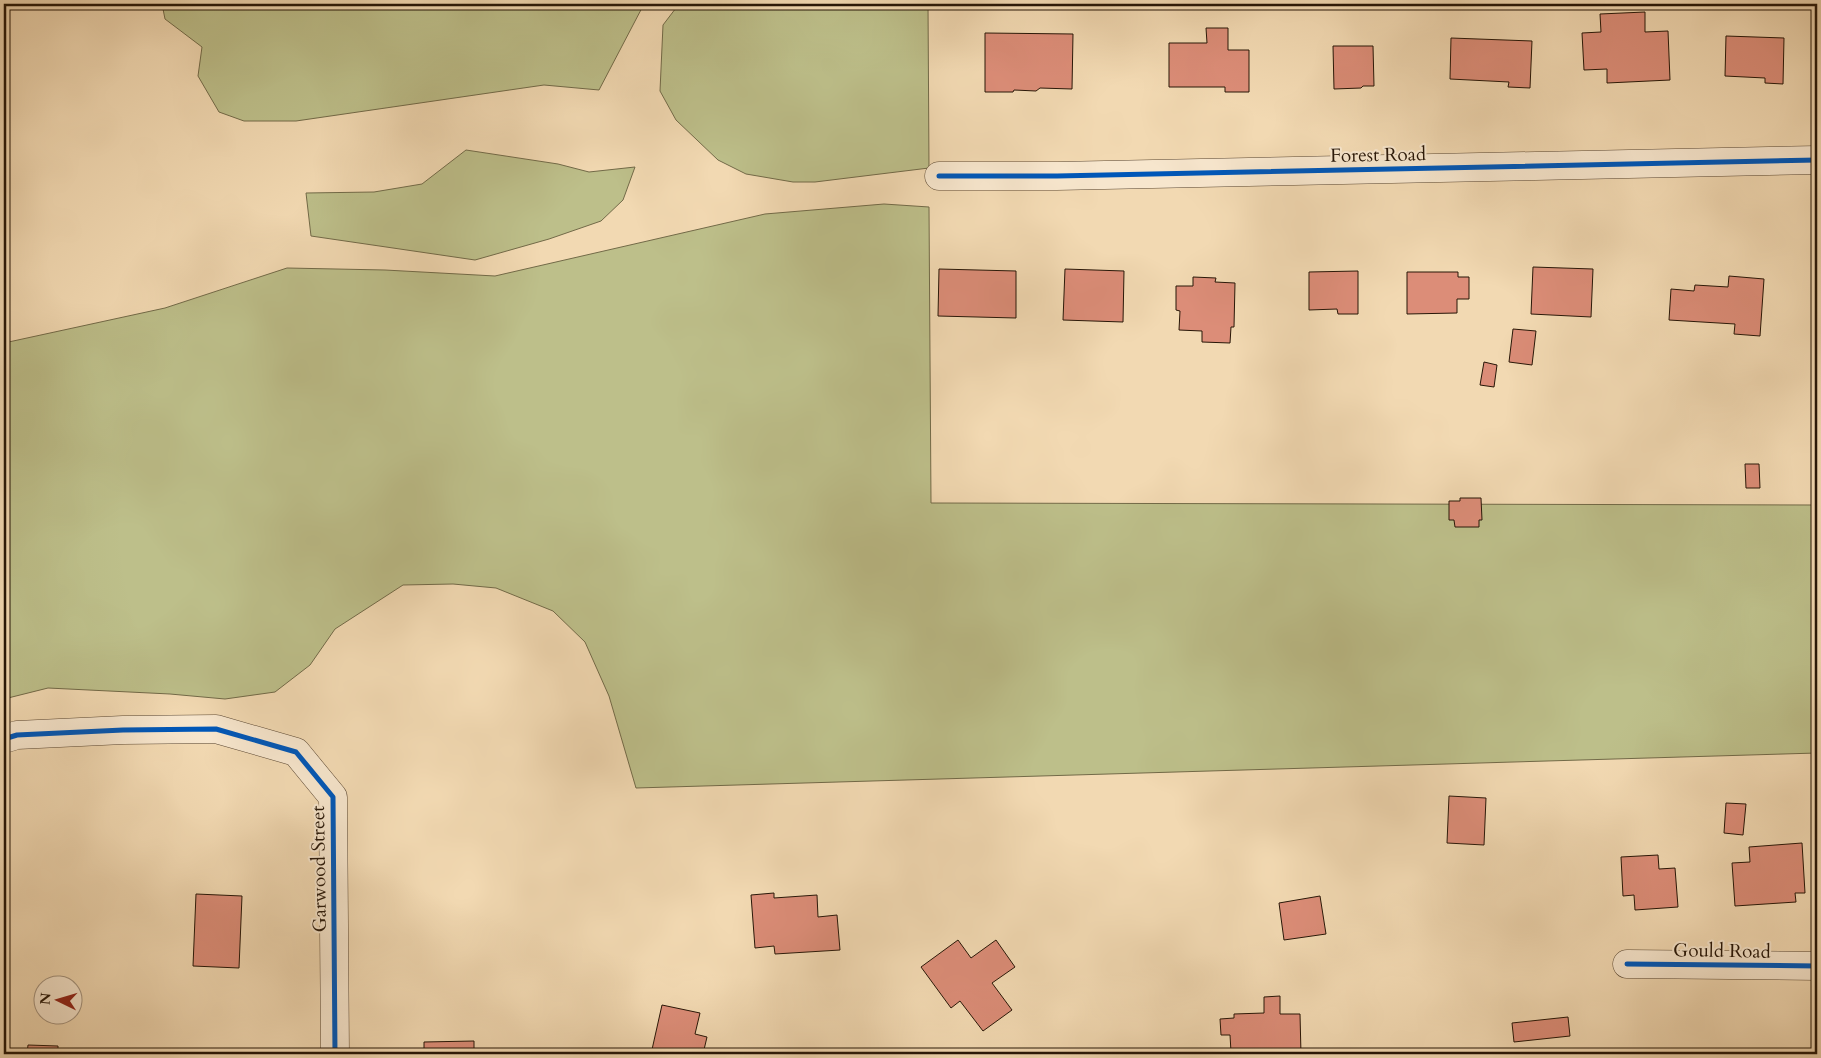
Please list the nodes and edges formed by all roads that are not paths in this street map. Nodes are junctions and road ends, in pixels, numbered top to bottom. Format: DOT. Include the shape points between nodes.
graph roads {
  1 [pos="1817,160"];
  2 [pos="939,176"];
  3 [pos="4,739"];
  4 [pos="1626,964"];
  5 [pos="1817,966"];
  6 [pos="335,1054"];
  1 -- 2 [label="street, Forest Road"];
  3 -- 6 [label="street, Garwood Street" via="17,735 216,729 296,752 333,797"];
  4 -- 5 [label="street, Gould Road"];
}
